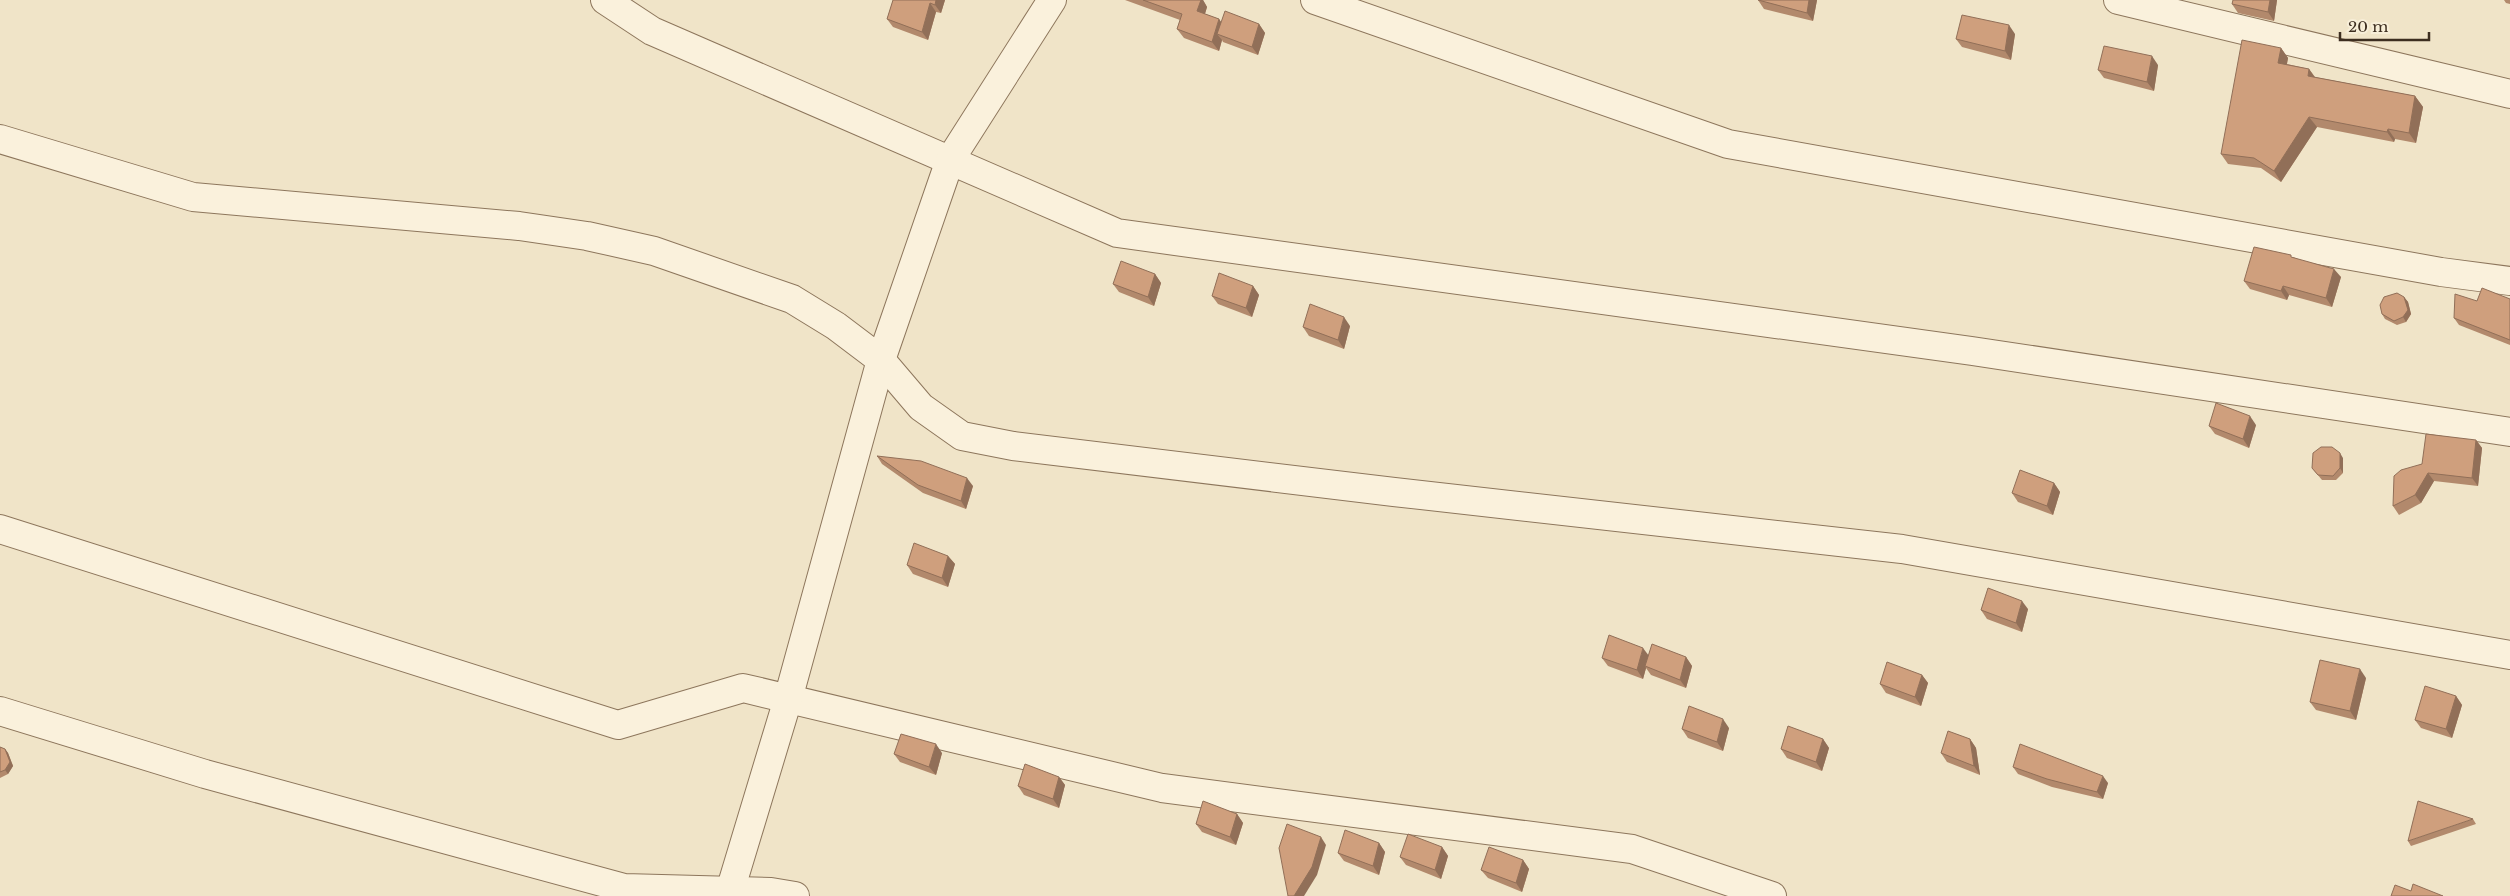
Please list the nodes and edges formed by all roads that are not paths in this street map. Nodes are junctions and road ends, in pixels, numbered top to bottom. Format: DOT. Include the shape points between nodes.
graph roads {
  1 [pos="605,0"];
  2 [pos="1052,0"];
  3 [pos="1315,0"];
  4 [pos="2118,0"];
  5 [pos="2510,94"];
  6 [pos="0,139"];
  7 [pos="950,160"];
  8 [pos="2510,281"];
  9 [pos="881,360"];
  10 [pos="2510,432"];
  11 [pos="0,529"];
  12 [pos="2510,655"];
  13 [pos="788,699"];
  14 [pos="0,711"];
  15 [pos="730,893"];
  16 [pos="796,896"];
  17 [pos="1772,896"];
  1 -- 7 [label="street" via="652,31"];
  2 -- 7 [label="street"];
  3 -- 8 [label="street" via="1728,144 2441,272"];
  4 -- 5 [label="street"];
  6 -- 9 [label="street" via="193,197 519,226 587,236 654,251 792,299 836,326"];
  7 -- 9 [label="street"];
  7 -- 10 [label="street" via="1117,233 1972,351"];
  9 -- 12 [label="street" via="921,407 962,436 1013,446 1902,549"];
  9 -- 13 [label="street"];
  11 -- 13 [label="street" via="618,725 743,688"];
  13 -- 15 [label="street"];
  13 -- 17 [label="street" via="1162,788 1632,849"];
  14 -- 15 [label="street" via="205,774 624,888"];
  15 -- 16 [label="street" via="771,892"];
}
